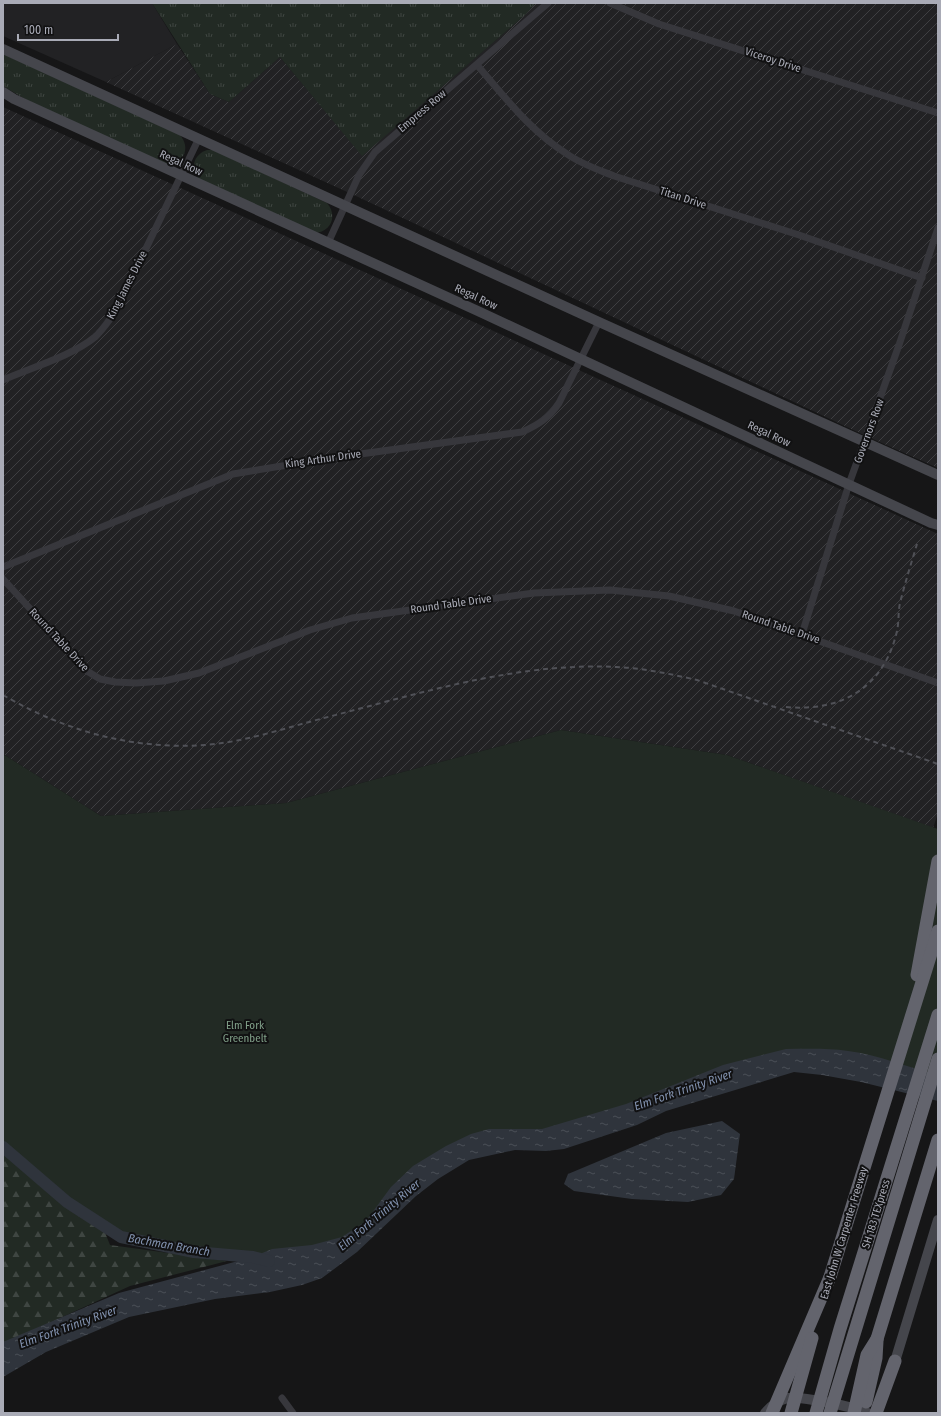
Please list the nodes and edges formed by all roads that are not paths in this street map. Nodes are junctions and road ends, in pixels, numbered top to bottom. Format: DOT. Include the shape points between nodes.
graph roads {
  1 [pos="548,3"];
  2 [pos="610,3"];
  3 [pos="3,49"];
  4 [pos="477,65"];
  5 [pos="3,92"];
  6 [pos="938,113"];
  7 [pos="199,138"];
  8 [pos="180,176"];
  9 [pos="345,204"];
  10 [pos="938,228"];
  11 [pos="328,244"];
  12 [pos="922,278"];
  13 [pos="599,322"];
  14 [pos="580,360"];
  15 [pos="3,380"];
  16 [pos="865,442"];
  17 [pos="938,475"];
  18 [pos="849,484"];
  19 [pos="938,524"];
  20 [pos="3,567"];
  21 [pos="3,579"];
  22 [pos="802,634"];
  23 [pos="938,682"];
  24 [pos="938,861"];
  25 [pos="938,931"];
  26 [pos="938,1015"];
  27 [pos="906,1032"];
  28 [pos="938,1060"];
  29 [pos="938,1140"];
  30 [pos="938,1220"];
  31 [pos="830,1277"];
  32 [pos="877,1339"];
  33 [pos="895,1361"];
  34 [pos="282,1398"];
  35 [pos="293,1413"];
  36 [pos="765,1413"];
  37 [pos="772,1413"];
  38 [pos="791,1413"];
  39 [pos="816,1413"];
  40 [pos="830,1413"];
  41 [pos="854,1413"];
  42 [pos="864,1413"];
  43 [pos="868,1413"];
  44 [pos="876,1413"];
  45 [pos="883,1413"];
  1 -- 4 [label="street, Empress Row"];
  2 -- 6 [label="street, Viceroy Drive" via="659,24"];
  3 -- 7 [label="main road"];
  4 -- 9 [label="street, Empress Row" via="375,152 359,175"];
  4 -- 12 [label="street, Titan Drive" via="540,134 568,155 593,168"];
  5 -- 8 [label="main road, Regal Row"];
  7 -- 8 [label="street, King James Drive"];
  7 -- 9 [label="main road"];
  8 -- 11 [label="main road, Regal Row"];
  8 -- 15 [label="street, King James Drive" via="116,311 106,325 95,337 81,346"];
  9 -- 11 [label="street, Empress Row"];
  9 -- 13 [label="main road"];
  10 -- 12 [label="street, Governors Row"];
  11 -- 14 [label="main road, Regal Row"];
  12 -- 16 [label="street, Governors Row"];
  13 -- 14 [label="street, King Arthur Drive"];
  13 -- 16 [label="main road"];
  14 -- 18 [label="main road, Regal Row"];
  14 -- 20 [label="street, King Arthur Drive" via="560,403 551,415 538,425 522,432 233,474"];
  16 -- 17 [label="main road"];
  16 -- 18 [label="street, Governors Row"];
  18 -- 19 [label="main road, Regal Row"];
  18 -- 22 [label="street, Governors Row"];
  21 -- 22 [label="street, Round Table Drive" via="87,671 104,680 131,683 154,683 190,676 305,631 352,618 550,592 610,590 649,593 708,604"];
  22 -- 23 [label="street, Round Table Drive"];
  24 -- 27 [label="highway"];
  25 -- 27 [label="highway"];
  26 -- 39 [label="highway, SH 183 TEXpress, bridge"];
  27 -- 31 [label="highway, East John W Carpenter Freeway"];
  28 -- 40 [label="highway, SH 183 TEXpress, bridge"];
  29 -- 32 [label="highway"];
  30 -- 33 [label="main road"];
  31 -- 37 [label="highway, bridge"];
  31 -- 38 [label="highway, East John W Carpenter Freeway, bridge"];
  32 -- 41 [label="highway, bridge" via="867,1355"];
  32 -- 42 [label="highway, bridge" via="876,1358"];
  33 -- 44 [label="highway"];
  33 -- 45 [label="main road"];
  34 -- 35 [label="street"];
  36 -- 43 [label="main road" via="770,1406 780,1400 797,1398"];
}
